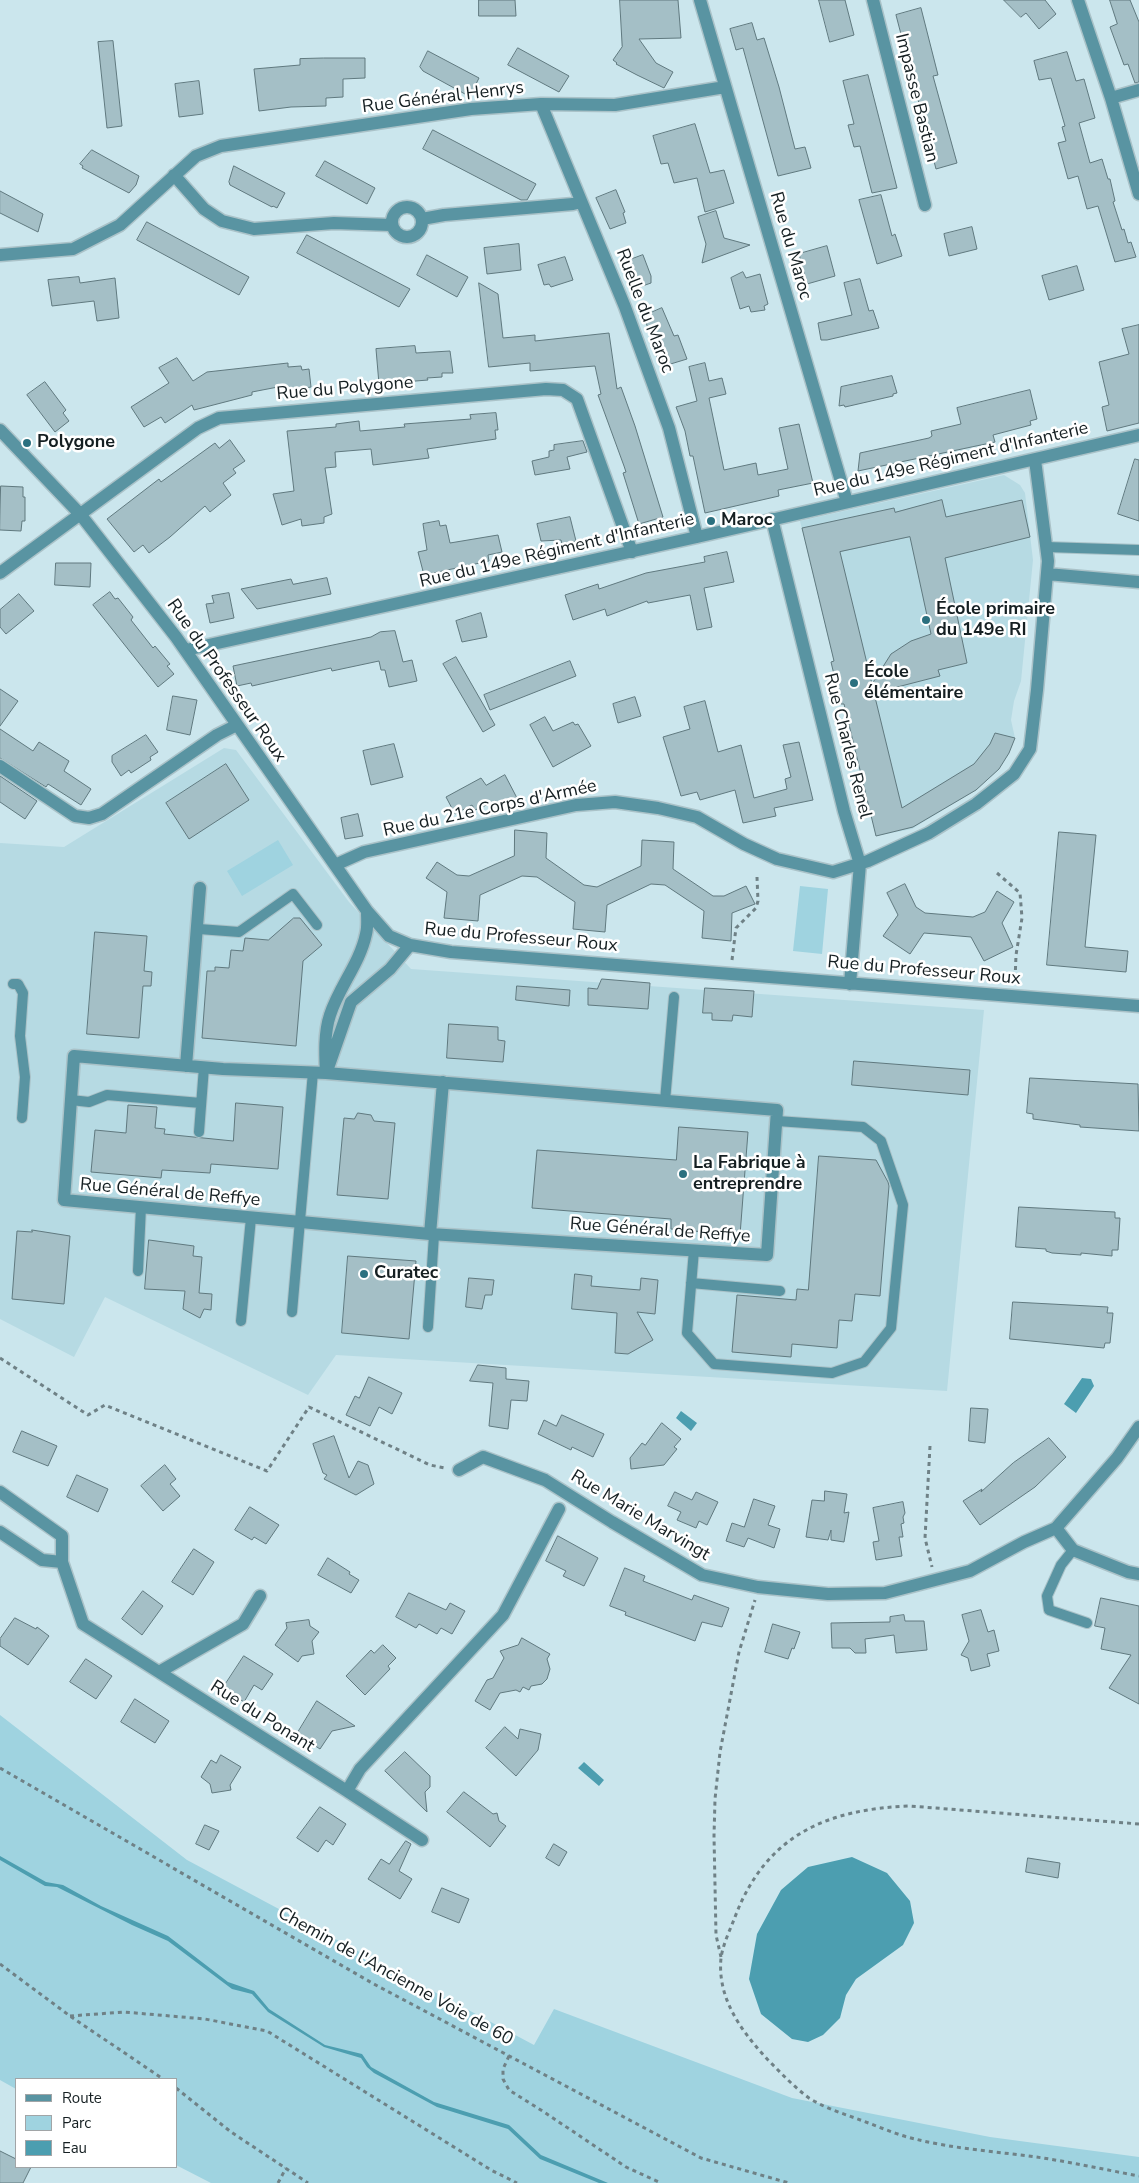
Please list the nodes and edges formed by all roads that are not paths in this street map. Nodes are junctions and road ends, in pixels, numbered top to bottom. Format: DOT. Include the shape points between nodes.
graph roads {
  1 [pos="700,0"];
  2 [pos="873,0"];
  3 [pos="1078,0"];
  4 [pos="725,88"];
  5 [pos="1139,90"];
  6 [pos="1111,98"];
  7 [pos="541,104"];
  8 [pos="174,175"];
  9 [pos="1139,194"];
  10 [pos="581,202"];
  11 [pos="925,205"];
  12 [pos="422,219"];
  13 [pos="391,225"];
  14 [pos="0,255"];
  15 [pos="0,430"];
  16 [pos="1139,435"];
  17 [pos="1035,460"];
  18 [pos="847,502"];
  19 [pos="80,514"];
  20 [pos="772,519"];
  21 [pos="697,537"];
  22 [pos="1046,547"];
  23 [pos="1139,550"];
  24 [pos="632,552"];
  25 [pos="0,573"];
  26 [pos="1046,574"];
  27 [pos="1139,582"];
  28 [pos="186,650"];
  29 [pos="237,725"];
  30 [pos="0,766"];
  31 [pos="860,864"];
  32 [pos="335,865"];
  33 [pos="200,888"];
  34 [pos="367,911"];
  35 [pos="317,925"];
  36 [pos="198,929"];
  37 [pos="410,945"];
  38 [pos="13,984"];
  39 [pos="850,984"];
  40 [pos="674,997"];
  41 [pos="1139,1006"];
  42 [pos="186,1066"];
  43 [pos="204,1067"];
  44 [pos="313,1072"];
  45 [pos="326,1073"];
  46 [pos="443,1082"];
  47 [pos="71,1100"];
  48 [pos="665,1101"];
  49 [pos="201,1103"];
  50 [pos="22,1118"];
  51 [pos="777,1121"];
  52 [pos="199,1132"];
  53 [pos="141,1207"];
  54 [pos="250,1218"];
  55 [pos="299,1222"];
  56 [pos="432,1234"];
  57 [pos="694,1250"];
  58 [pos="138,1270"];
  59 [pos="691,1283"];
  60 [pos="780,1291"];
  61 [pos="292,1312"];
  62 [pos="241,1321"];
  63 [pos="428,1327"];
  64 [pos="1139,1427"];
  65 [pos="459,1470"];
  66 [pos="0,1492"];
  67 [pos="559,1509"];
  68 [pos="1056,1528"];
  69 [pos="0,1532"];
  70 [pos="1073,1550"];
  71 [pos="62,1562"];
  72 [pos="1139,1574"];
  73 [pos="260,1596"];
  74 [pos="1087,1623"];
  75 [pos="159,1672"];
  76 [pos="347,1791"];
  77 [pos="422,1840"];
  1 -- 4 [label="street, Rue du Maroc"];
  2 -- 11 [label="street, Impasse Bastian"];
  3 -- 6 [label="street"];
  4 -- 7 [label="street, Rue Général Henrys" via="615,105"];
  4 -- 18 [label="street, Rue du Maroc"];
  5 -- 6 [label="street"];
  6 -- 9 [label="street"];
  7 -- 8 [label="street, Rue Général Henrys" via="471,109 220,146 196,156"];
  7 -- 10 [label="street, Ruelle du Maroc"];
  8 -- 13 [label="street" via="204,209 222,221 254,229 334,223"];
  8 -- 14 [label="street, Rue Général Henrys" via="120,225 73,248"];
  10 -- 12 [label="street" via="444,214"];
  10 -- 21 [label="street, Ruelle du Maroc" via="625,307 669,428"];
  12 -- 13 [label="street" via="418,212 404,207 396,211"];
  12 -- 13 [label="street" via="417,234 409,238 395,232"];
  15 -- 19 [label="street, Rue du Professeur Roux"];
  16 -- 17 [label="street, Rue du 149e Régiment d'Infanterie"];
  17 -- 18 [label="street, Rue du 149e Régiment d'Infanterie"];
  17 -- 22 [label="street, Rue du 21e Corps d'Armée"];
  18 -- 20 [label="street, Rue du 149e Régiment d'Infanterie"];
  19 -- 24 [label="street, Rue du Polygone" via="198,428 219,418 554,389 562,390 577,400"];
  19 -- 25 [label="street, Rue du Polygone"];
  19 -- 28 [label="street, Rue du Professeur Roux"];
  20 -- 21 [label="street, Rue du 149e Régiment d'Infanterie"];
  20 -- 31 [label="street, Rue Charles Renel" via="844,812"];
  21 -- 24 [label="street, Rue du 149e Régiment d'Infanterie"];
  22 -- 23 [label="lane"];
  22 -- 26 [label="street, Rue du 21e Corps d'Armée"];
  24 -- 28 [label="street, Rue du 149e Régiment d'Infanterie"];
  26 -- 27 [label="street"];
  26 -- 31 [label="street, Rue du 21e Corps d'Armée" via="1030,749 1014,774 976,804 929,833"];
  28 -- 29 [label="street, Rue du Professeur Roux"];
  29 -- 30 [label="street" via="217,734 102,814 89,818 75,816"];
  29 -- 32 [label="street, Rue du Professeur Roux"];
  31 -- 32 [label="street, Rue du 21e Corps d'Armée" via="833,872 777,859 697,817 615,802 576,805 364,852"];
  31 -- 39 [label="street, Rue Charles Renel"];
  32 -- 34 [label="street, Rue du Professeur Roux"];
  33 -- 36 [label="street"];
  34 -- 37 [label="street, Rue du Professeur Roux" via="389,936"];
  34 -- 45 [label="street" via="361,950 329,1018"];
  35 -- 36 [label="lane" via="293,894 239,932"];
  36 -- 42 [label="street"];
  37 -- 39 [label="street, Rue du Professeur Roux" via="460,953"];
  37 -- 45 [label="street" via="390,969 351,1002"];
  38 -- 50 [label="lane" via="18,984 23,993 20,1036 24,1077"];
  39 -- 41 [label="street, Rue du Professeur Roux"];
  40 -- 48 [label="lane"];
  42 -- 43 [label="street, Rue Général de Reffye"];
  42 -- 47 [label="street, Rue Général de Reffye" via="74,1056"];
  43 -- 44 [label="street, Rue Général de Reffye"];
  43 -- 49 [label="lane"];
  44 -- 45 [label="street, Rue Général de Reffye"];
  44 -- 55 [label="lane"];
  45 -- 46 [label="street, Rue Général de Reffye"];
  46 -- 48 [label="street, Rue Général de Reffye"];
  46 -- 56 [label="street"];
  47 -- 49 [label="lane" via="89,1102 107,1095"];
  47 -- 53 [label="street, Rue Général de Reffye" via="64,1200"];
  48 -- 51 [label="street, Rue Général de Reffye" via="778,1110"];
  49 -- 52 [label="lane"];
  51 -- 57 [label="street, Rue Général de Reffye" via="767,1255"];
  51 -- 59 [label="lane" via="863,1128 881,1141 903,1205 891,1328 864,1362 832,1373 714,1364 687,1333"];
  53 -- 54 [label="street, Rue Général de Reffye"];
  53 -- 58 [label="lane"];
  54 -- 55 [label="street, Rue Général de Reffye"];
  54 -- 62 [label="lane"];
  55 -- 56 [label="street, Rue Général de Reffye"];
  55 -- 61 [label="lane"];
  56 -- 57 [label="street, Rue Général de Reffye"];
  56 -- 63 [label="lane"];
  57 -- 59 [label="lane"];
  59 -- 60 [label="lane"];
  64 -- 68 [label="street, Rue Marie Marvingt" via="1117,1458"];
  65 -- 68 [label="street, Rue Marie Marvingt" via="482,1457 545,1480 702,1575 758,1587 828,1594 885,1593 970,1571"];
  66 -- 71 [label="street, Rue du Ponant" via="62,1536"];
  67 -- 76 [label="street" via="503,1615 360,1769"];
  68 -- 70 [label="street"];
  69 -- 71 [label="street" via="42,1560"];
  70 -- 72 [label="street"];
  70 -- 74 [label="lane" via="1061,1565 1047,1596 1049,1610"];
  71 -- 75 [label="street, Rue du Ponant" via="84,1624"];
  73 -- 75 [label="street" via="244,1624"];
  75 -- 76 [label="street, Rue du Ponant"];
  76 -- 77 [label="street, Rue du Ponant"];
}
